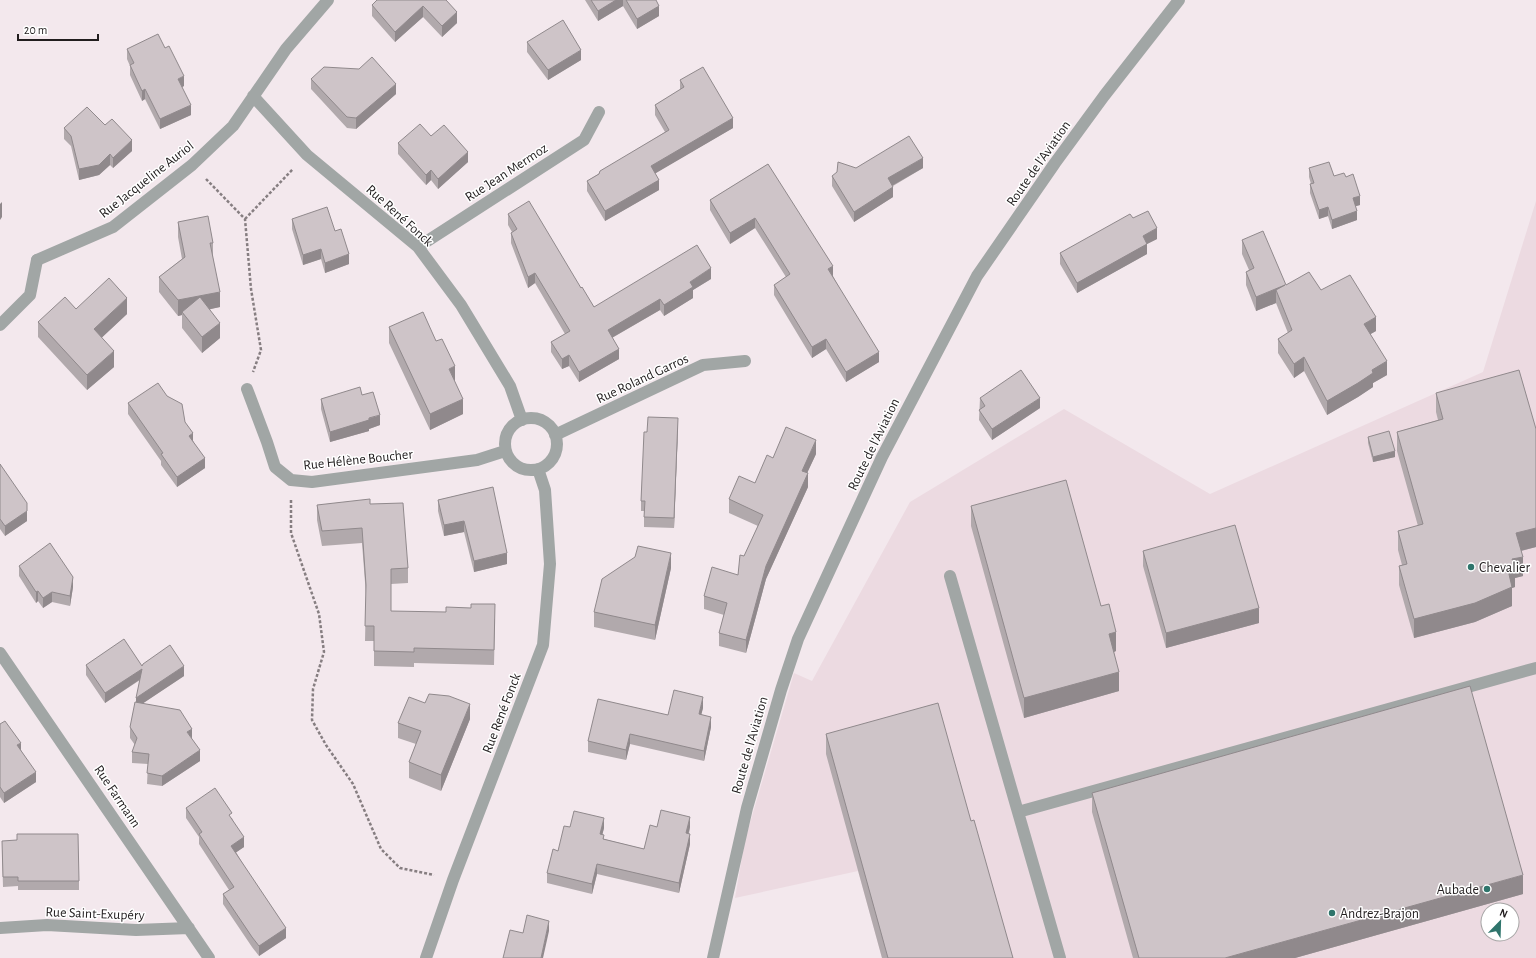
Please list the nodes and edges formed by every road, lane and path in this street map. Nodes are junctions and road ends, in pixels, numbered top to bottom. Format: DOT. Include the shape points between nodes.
graph roads {
  1 [pos="328,0"];
  2 [pos="1179,0"];
  3 [pos="253,96"];
  4 [pos="599,112"];
  5 [pos="307,155"];
  6 [pos="192,165"];
  7 [pos="245,219"];
  8 [pos="418,247"];
  9 [pos="0,325"];
  10 [pos="745,361"];
  11 [pos="246,389"];
  12 [pos="522,420"];
  13 [pos="555,436"];
  14 [pos="505,451"];
  15 [pos="538,469"];
  16 [pos="291,480"];
  17 [pos="950,576"];
  18 [pos="0,653"];
  19 [pos="1536,668"];
  20 [pos="1018,812"];
  21 [pos="453,880"];
  22 [pos="0,928"];
  23 [pos="188,928"];
  24 [pos="209,958"];
  25 [pos="426,958"];
  26 [pos="713,958"];
  27 [pos="1060,958"];
  1 -- 3 [label="street, Rue Jacqueline Auriol" via="286,49"];
  2 -- 26 [label="street, Route de l'Aviation" via="1104,96 977,276 882,456 798,639 747,808"];
  3 -- 5 [label="street, Rue René Fonck"];
  3 -- 6 [label="street, Rue Jacqueline Auriol" via="233,126"];
  4 -- 8 [label="street, Rue Jean Mermoz" via="584,140"];
  5 -- 7 [label="path"];
  5 -- 8 [label="street, Rue René Fonck"];
  6 -- 7 [label="path"];
  6 -- 9 [label="street, Rue Jacqueline Auriol" via="113,227 37,260 30,295"];
  7 -- 11 [label="path" via="251,289 261,350"];
  8 -- 12 [label="street, Rue René Fonck" via="462,305 510,386"];
  10 -- 13 [label="street, Rue Roland Garros" via="704,365"];
  11 -- 16 [label="street, Rue Hélène Boucher" via="275,467"];
  12 -- 13 [label="street" via="535,419 548,424"];
  12 -- 14 [label="street" via="514,424 508,432"];
  13 -- 15 [label="street" via="556,452 549,463"];
  14 -- 15 [label="street" via="518,467"];
  14 -- 16 [label="street, Rue Hélène Boucher" via="477,460 312,482"];
  15 -- 21 [label="street, Rue René Fonck" via="545,490 550,564 543,645"];
  16 -- 21 [label="path" via="290,533 319,614 324,652 313,689 312,720 353,784 381,849 400,868"];
  17 -- 20 [label="street"];
  18 -- 23 [label="street, Rue Farmann"];
  19 -- 20 [label="street"];
  20 -- 27 [label="street"];
  21 -- 25 [label="street, Rue René Fonck"];
  22 -- 23 [label="street, Rue Saint-Exupéry" via="47,925 136,930"];
  23 -- 24 [label="street, Rue Farmann"];
}
